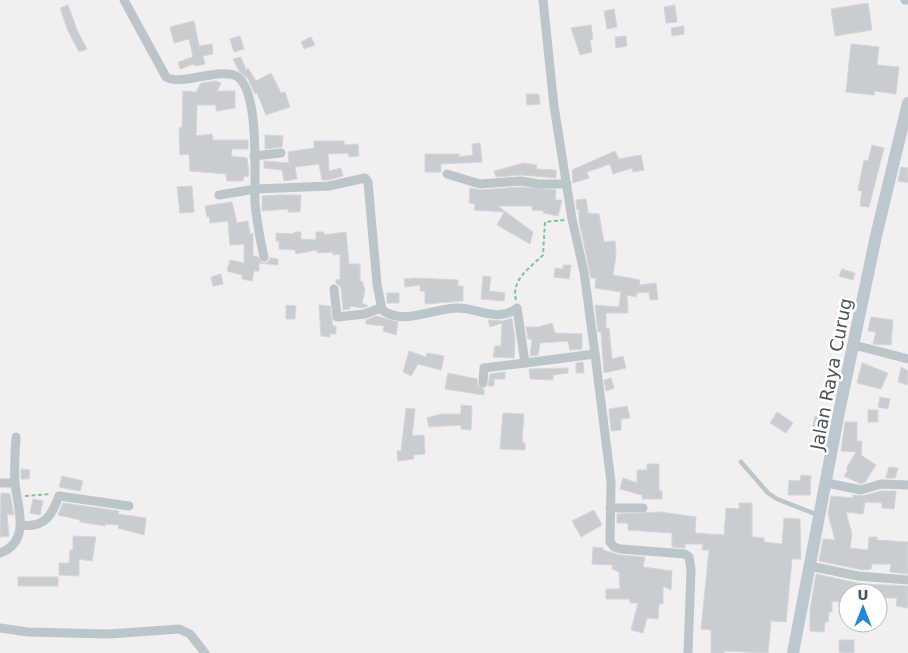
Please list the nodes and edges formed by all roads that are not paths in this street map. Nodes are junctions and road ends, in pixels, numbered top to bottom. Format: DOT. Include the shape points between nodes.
graph roads {
  1 [pos="124,0"];
  2 [pos="542,0"];
  3 [pos="908,103"];
  4 [pos="907,120"];
  5 [pos="281,152"];
  6 [pos="254,156"];
  7 [pos="447,174"];
  8 [pos="567,184"];
  9 [pos="256,189"];
  10 [pos="219,195"];
  11 [pos="264,257"];
  12 [pos="334,289"];
  13 [pos="380,308"];
  14 [pos="854,345"];
  15 [pos="595,354"];
  16 [pos="908,359"];
  17 [pos="524,364"];
  18 [pos="483,383"];
  19 [pos="16,437"];
  20 [pos="741,462"];
  21 [pos="0,483"];
  22 [pos="15,483"];
  23 [pos="827,483"];
  24 [pos="908,485"];
  25 [pos="129,506"];
  26 [pos="610,508"];
  27 [pos="643,508"];
  28 [pos="820,516"];
  29 [pos="22,525"];
  30 [pos="0,553"];
  31 [pos="810,566"];
  32 [pos="908,580"];
  33 [pos="0,628"];
  34 [pos="205,653"];
  35 [pos="688,653"];
  36 [pos="793,653"];
  1 -- 6 [label="street" via="166,77 172,80 230,74 242,80 251,106"];
  2 -- 8 [label="street"];
  3 -- 4 [label="street, Jalan Raya Curug"];
  4 -- 14 [label="street, Jalan Raya Curug" via="876,236"];
  5 -- 6 [label="street"];
  6 -- 9 [label="street"];
  7 -- 8 [label="street" via="480,184 521,181"];
  8 -- 15 [label="street"];
  9 -- 10 [label="street"];
  9 -- 11 [label="street"];
  9 -- 13 [label="street" via="329,186 365,178 368,182"];
  12 -- 13 [label="street" via="337,317 365,314"];
  13 -- 17 [label="street" via="388,314 408,316 460,308 496,315 517,308"];
  14 -- 16 [label="street"];
  14 -- 23 [label="street, Jalan Raya Curug"];
  15 -- 17 [label="street"];
  15 -- 26 [label="street" via="611,482"];
  17 -- 18 [label="street" via="484,368"];
  19 -- 22 [label="street"];
  20 -- 28 [label="lane" via="762,488 777,499"];
  21 -- 22 [label="street"];
  22 -- 29 [label="street"];
  23 -- 24 [label="street" via="862,490 881,484"];
  23 -- 28 [label="street, Jalan Raya Curug"];
  25 -- 29 [label="street" via="59,496 47,520 38,525"];
  26 -- 27 [label="street"];
  26 -- 35 [label="street" via="610,542 614,546 685,554 689,558"];
  28 -- 31 [label="street, Jalan Raya Curug"];
  29 -- 30 [label="street" via="10,548"];
  31 -- 32 [label="street" via="858,576"];
  31 -- 36 [label="street, Jalan Raya Curug"];
  33 -- 34 [label="street" via="109,634 179,629 190,634"];
}
